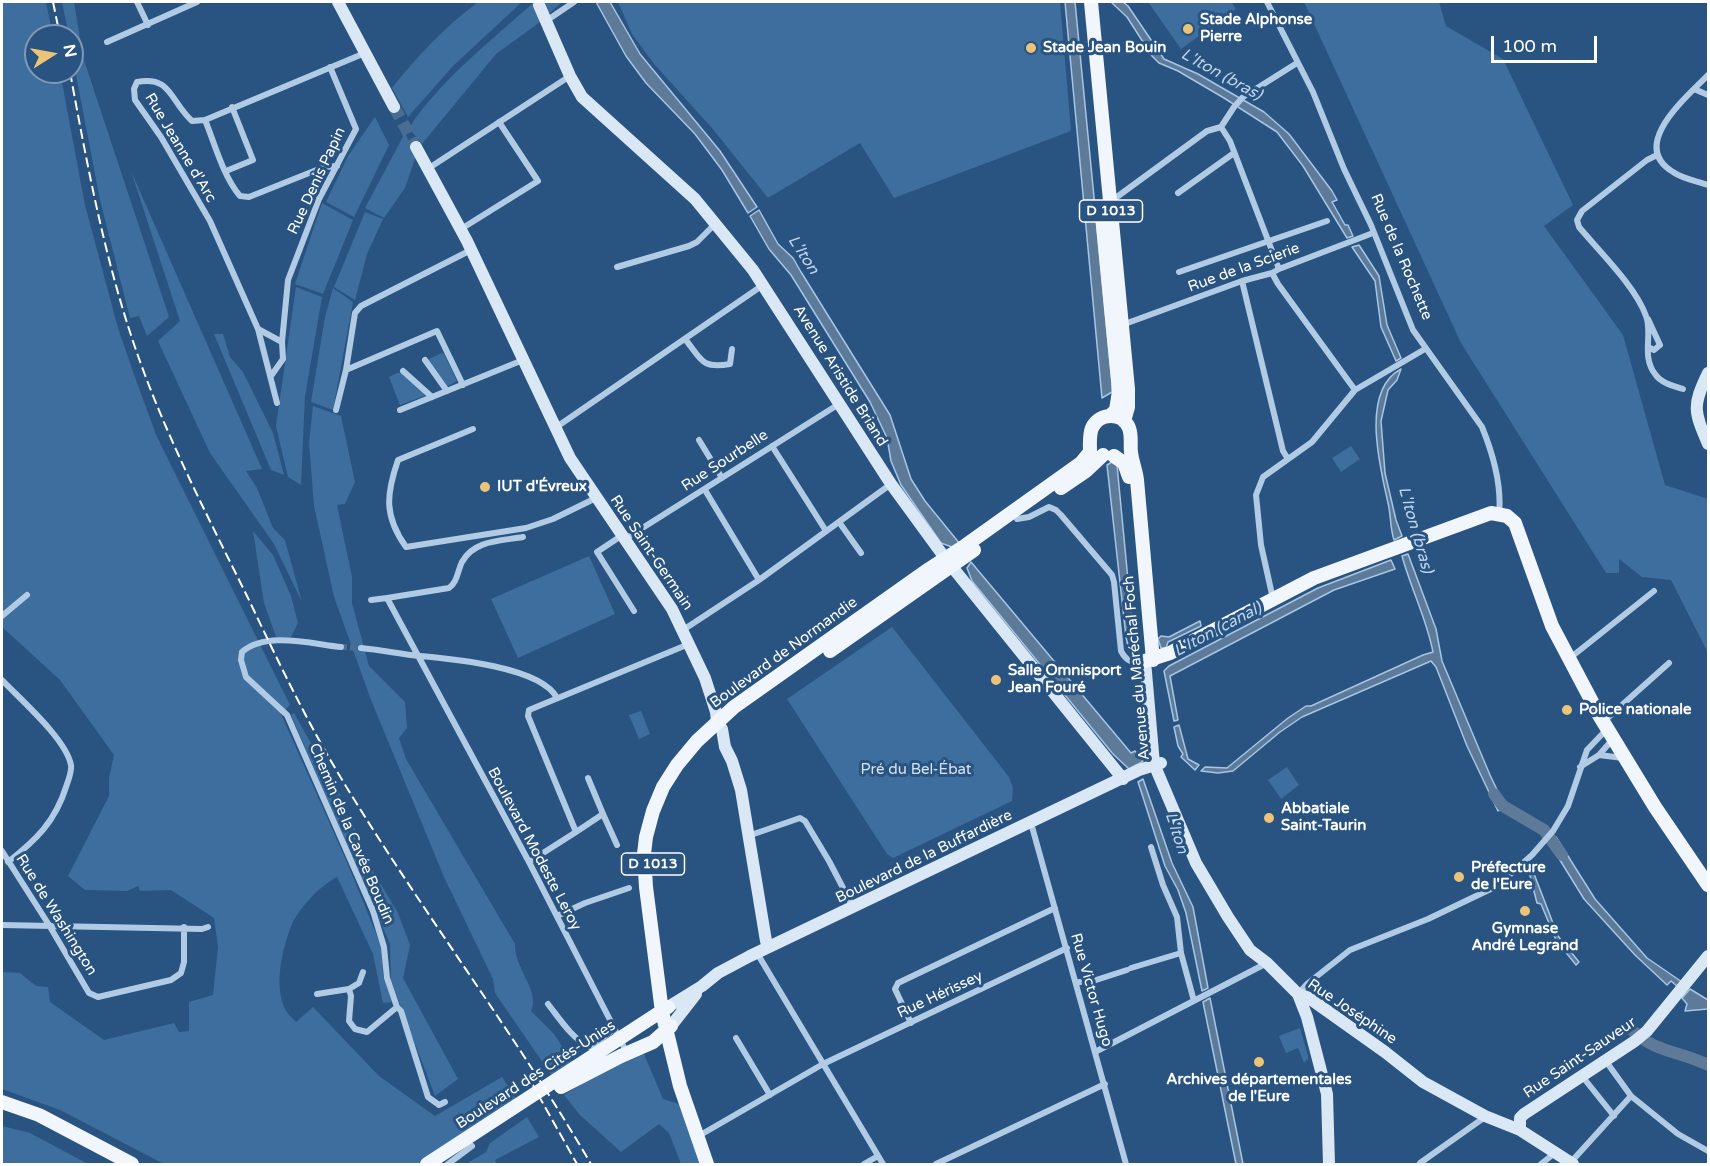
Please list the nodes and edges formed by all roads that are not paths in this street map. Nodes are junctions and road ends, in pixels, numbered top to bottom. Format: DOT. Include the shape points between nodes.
graph roads {
  1 [pos="137,2"];
  2 [pos="197,2"];
  3 [pos="338,2"];
  4 [pos="574,2"];
  5 [pos="1082,2"];
  6 [pos="1090,2"];
  7 [pos="1267,2"];
  8 [pos="539,5"];
  9 [pos="546,21"];
  10 [pos="148,25"];
  11 [pos="107,42"];
  12 [pos="365,53"];
  13 [pos="1298,63"];
  14 [pos="330,67"];
  15 [pos="1708,75"];
  16 [pos="570,76"];
  17 [pos="1694,89"];
  18 [pos="1708,95"];
  19 [pos="394,106"];
  20 [pos="232,107"];
  21 [pos="205,120"];
  22 [pos="499,122"];
  23 [pos="1221,127"];
  24 [pos="416,147"];
  25 [pos="1234,153"];
  26 [pos="1657,154"];
  27 [pos="338,166"];
  28 [pos="429,168"];
  29 [pos="226,171"];
  30 [pos="1708,185"];
  31 [pos="1178,193"];
  32 [pos="1110,202"];
  33 [pos="1327,221"];
  34 [pos="716,224"];
  35 [pos="461,230"];
  36 [pos="1373,233"];
  37 [pos="1268,241"];
  38 [pos="471,250"];
  39 [pos="617,267"];
  40 [pos="1279,268"];
  41 [pos="1179,272"];
  42 [pos="1272,273"];
  43 [pos="1242,281"];
  44 [pos="764,285"];
  45 [pos="1647,318"];
  46 [pos="1122,325"];
  47 [pos="258,329"];
  48 [pos="685,339"];
  49 [pos="282,342"];
  50 [pos="1648,347"];
  51 [pos="732,349"];
  52 [pos="1425,349"];
  53 [pos="425,360"];
  54 [pos="524,360"];
  55 [pos="346,370"];
  56 [pos="403,371"];
  57 [pos="1708,373"];
  58 [pos="271,376"];
  59 [pos="463,385"];
  60 [pos="1683,389"];
  61 [pos="1355,390"];
  62 [pos="447,391"];
  63 [pos="432,397"];
  64 [pos="277,403"];
  65 [pos="840,404"];
  66 [pos="336,410"];
  67 [pos="400,410"];
  68 [pos="1110,416"];
  69 [pos="1124,421"];
  70 [pos="555,428"];
  71 [pos="473,429"];
  72 [pos="1090,438"];
  73 [pos="699,440"];
  74 [pos="1130,440"];
  75 [pos="1708,444"];
  76 [pos="772,446"];
  77 [pos="1109,455"];
  78 [pos="1288,459"];
  79 [pos="722,478"];
  80 [pos="891,484"];
  81 [pos="705,490"];
  82 [pos="596,498"];
  83 [pos="1499,517"];
  84 [pos="1017,519"];
  85 [pos="839,522"];
  86 [pos="826,531"];
  87 [pos="523,537"];
  88 [pos="623,537"];
  89 [pos="861,553"];
  90 [pos="949,562"];
  91 [pos="759,580"];
  92 [pos="1654,591"];
  93 [pos="27,595"];
  94 [pos="387,598"];
  95 [pos="371,600"];
  96 [pos="1274,600"];
  97 [pos="634,611"];
  98 [pos="2,616"];
  99 [pos="683,630"];
  100 [pos="690,644"];
  101 [pos="340,647"];
  102 [pos="361,648"];
  103 [pos="418,656"];
  104 [pos="1569,659"];
  105 [pos="1149,660"];
  106 [pos="1669,663"];
  107 [pos="2,681"];
  108 [pos="557,698"];
  109 [pos="719,726"];
  110 [pos="1608,730"];
  111 [pos="1599,755"];
  112 [pos="1626,758"];
  113 [pos="1158,763"];
  114 [pos="1580,767"];
  115 [pos="1127,773"];
  116 [pos="588,778"];
  117 [pos="1161,778"];
  118 [pos="603,814"];
  119 [pos="1031,823"];
  120 [pos="576,832"];
  121 [pos="748,836"];
  122 [pos="617,845"];
  123 [pos="1151,847"];
  124 [pos="2,851"];
  125 [pos="5,862"];
  126 [pos="529,862"];
  127 [pos="1708,885"];
  128 [pos="628,888"];
  129 [pos="853,908"];
  130 [pos="1055,908"];
  131 [pos="557,916"];
  132 [pos="49,925"];
  133 [pos="2,926"];
  134 [pos="184,927"];
  135 [pos="208,927"];
  136 [pos="1067,948"];
  137 [pos="763,950"];
  138 [pos="1181,953"];
  139 [pos="1708,956"];
  140 [pos="1267,963"];
  141 [pos="363,972"];
  142 [pos="1076,983"];
  143 [pos="702,986"];
  144 [pos="349,989"];
  145 [pos="317,994"];
  146 [pos="1298,994"];
  147 [pos="1194,1001"];
  148 [pos="548,1004"];
  149 [pos="1319,1006"];
  150 [pos="397,1007"];
  151 [pos="661,1012"];
  152 [pos="1307,1017"];
  153 [pos="911,1023"];
  154 [pos="669,1028"];
  155 [pos="617,1034"];
  156 [pos="736,1038"];
  157 [pos="633,1051"];
  158 [pos="1095,1052"];
  159 [pos="672,1055"];
  160 [pos="1605,1060"];
  161 [pos="823,1064"];
  162 [pos="1582,1076"];
  163 [pos="1104,1084"];
  164 [pos="770,1095"];
  165 [pos="1631,1095"];
  166 [pos="2,1102"];
  167 [pos="445,1102"];
  168 [pos="1485,1116"];
  169 [pos="1614,1116"];
  170 [pos="1520,1130"];
  171 [pos="702,1134"];
  172 [pos="472,1146"];
  173 [pos="1708,1151"];
  174 [pos="1556,1152"];
  175 [pos="878,1156"];
  176 [pos="132,1164"];
  177 [pos="427,1164"];
  178 [pos="443,1164"];
  179 [pos="448,1164"];
  180 [pos="707,1164"];
  181 [pos="712,1164"];
  182 [pos="864,1164"];
  183 [pos="883,1164"];
  184 [pos="936,1164"];
  185 [pos="1126,1164"];
  186 [pos="1329,1164"];
  187 [pos="1421,1164"];
  188 [pos="1541,1164"];
  189 [pos="1571,1164"];
  1 -- 10 [label="street"];
  2 -- 10 [label="street"];
  3 -- 12 [label="main road"];
  4 -- 9 [label="street"];
  5 -- 68 [label="main road, D 1013" via="1119,391 1116,410"];
  6 -- 32 [label="main road, D 1013"];
  7 -- 13 [label="street, Rue de la Rochette"];
  8 -- 9 [label="main road, Avenue Aristide Briand"];
  9 -- 16 [label="main road, Avenue Aristide Briand"];
  10 -- 11 [label="street"];
  12 -- 14 [label="street"];
  12 -- 19 [label="main road"];
  13 -- 23 [label="street" via="1243,97"];
  13 -- 36 [label="street, Rue de la Rochette"];
  14 -- 20 [label="street"];
  14 -- 27 [label="street, Rue Denis Papin" via="356,129"];
  15 -- 17 [label="street"];
  16 -- 22 [label="street"];
  16 -- 34 [label="main road, Avenue Aristide Briand" via="589,105 695,199"];
  17 -- 18 [label="street"];
  17 -- 26 [label="street" via="1661,127"];
  20 -- 21 [label="street"];
  20 -- 29 [label="street" via="253,160"];
  21 -- 29 [label="street"];
  21 -- 47 [label="street, Rue Jeanne d'Arc" via="192,121 164,84 151,79 137,82 135,100 210,221"];
  22 -- 28 [label="street"];
  22 -- 35 [label="street" via="538,181"];
  23 -- 25 [label="street"];
  23 -- 32 [label="street" via="1207,132"];
  24 -- 28 [label="main road, Rue Saint-Germain"];
  25 -- 31 [label="street"];
  25 -- 37 [label="street"];
  26 -- 30 [label="street" via="1673,172"];
  26 -- 45 [label="street" via="1582,211 1576,220"];
  27 -- 29 [label="street" via="324,167 249,197 240,196"];
  27 -- 49 [label="street, Rue Denis Papin" via="319,199 288,280"];
  28 -- 35 [label="main road, Rue Saint-Germain"];
  32 -- 46 [label="main road, D 1013"];
  33 -- 37 [label="street"];
  34 -- 39 [label="street" via="689,246"];
  34 -- 44 [label="main road, Avenue Aristide Briand"];
  35 -- 38 [label="main road, Rue Saint-Germain"];
  36 -- 40 [label="street, Rue de la Scierie"];
  36 -- 52 [label="street, Rue de la Rochette" via="1402,307"];
  37 -- 40 [label="street"];
  37 -- 41 [label="street"];
  38 -- 54 [label="main road, Rue Saint-Germain"];
  38 -- 55 [label="street" via="361,306 355,313"];
  40 -- 42 [label="street, Rue de la Scierie"];
  42 -- 43 [label="street, Rue de la Scierie"];
  42 -- 61 [label="street"];
  43 -- 46 [label="street, Rue de la Scierie"];
  43 -- 78 [label="street" via="1283,452"];
  44 -- 48 [label="street"];
  44 -- 65 [label="main road, Avenue Aristide Briand"];
  45 -- 50 [label="street"];
  45 -- 50 [label="street" via="1660,345 1654,350"];
  46 -- 69 [label="main road, D 1013" via="1128,390"];
  47 -- 49 [label="street"];
  47 -- 58 [label="street, Rue Jeanne d'Arc"];
  48 -- 51 [label="street" via="704,363 714,366 730,364"];
  48 -- 70 [label="street"];
  49 -- 58 [label="street, Rue Denis Papin" via="283,359"];
  50 -- 60 [label="street" via="1648,359 1655,374 1666,384"];
  52 -- 61 [label="street"];
  52 -- 83 [label="street, Rue de la Rochette" via="1482,427 1501,494"];
  53 -- 62 [label="street"];
  54 -- 59 [label="street"];
  54 -- 70 [label="main road, Rue Saint-Germain"];
  55 -- 59 [label="street" via="437,331"];
  55 -- 66 [label="street"];
  56 -- 63 [label="street"];
  57 -- 75 [label="main road" via="1696,411"];
  58 -- 64 [label="street, Rue Jeanne d'Arc"];
  59 -- 62 [label="street"];
  61 -- 78 [label="street" via="1312,442"];
  62 -- 63 [label="street"];
  63 -- 67 [label="street"];
  65 -- 76 [label="street, Rue Sourbelle"];
  65 -- 80 [label="main road, Avenue Aristide Briand"];
  68 -- 69 [label="main road"];
  68 -- 72 [label="main road" via="1099,419"];
  69 -- 74 [label="main road" via="1130,430"];
  70 -- 82 [label="main road, Rue Saint-Germain"];
  71 -- 82 [label="street" via="398,460 388,494 395,531 406,547 526,528"];
  72 -- 77 [label="main road" via="1095,448"];
  72 -- 90 [label="main road, Boulevard de Normandie / D 1013" via="1090,452 1081,463 966,545"];
  73 -- 79 [label="street"];
  74 -- 77 [label="main road" via="1124,450"];
  74 -- 105 [label="main road, Avenue du Maréchal Foch" via="1137,480"];
  76 -- 79 [label="street, Rue Sourbelle"];
  76 -- 86 [label="street"];
  77 -- 84 [label="main road, Boulevard de Normandie / D 1013"];
  77 -- 105 [label="main road, Avenue du Maréchal Foch" via="1124,463 1128,470"];
  78 -- 96 [label="street" via="1263,477 1256,495"];
  79 -- 81 [label="street, Rue Sourbelle"];
  80 -- 85 [label="street"];
  80 -- 90 [label="main road, Avenue Aristide Briand"];
  81 -- 88 [label="street, Rue Sourbelle"];
  81 -- 91 [label="street"];
  82 -- 88 [label="main road, Rue Saint-Germain"];
  83 -- 96 [label="main road" via="1431,541 1406,544 1314,578"];
  83 -- 104 [label="main road" via="1507,516 1515,523 1552,626"];
  84 -- 90 [label="main road, Boulevard de Normandie / D 1013"];
  84 -- 105 [label="street" via="1049,507 1056,510 1112,575 1125,658 1132,663"];
  85 -- 86 [label="street"];
  85 -- 89 [label="street"];
  86 -- 91 [label="street"];
  87 -- 94 [label="street" via="481,544 472,550 462,562 456,583 449,588"];
  88 -- 97 [label="street, Rue Sourbelle" via="597,552"];
  88 -- 99 [label="main road, Rue Saint-Germain"];
  90 -- 109 [label="main road, Boulevard de Normandie / D 1013" via="734,707"];
  90 -- 115 [label="main road, Avenue Aristide Briand"];
  91 -- 99 [label="street"];
  92 -- 104 [label="street"];
  93 -- 98 [label="street"];
  94 -- 95 [label="street"];
  94 -- 103 [label="street, Boulevard Modeste Leroy"];
  96 -- 105 [label="main road"];
  99 -- 100 [label="main road, Rue Saint-Germain"];
  100 -- 108 [label="street"];
  100 -- 109 [label="main road, Rue Saint-Germain"];
  101 -- 150 [label="street, Chemin de la Cavée Boudin" via="272,640 248,647 241,660 246,677 287,715 373,911"];
  102 -- 103 [label="street"];
  103 -- 108 [label="street" via="483,663 514,672 553,690"];
  103 -- 126 [label="street, Boulevard Modeste Leroy"];
  104 -- 110 [label="main road"];
  105 -- 113 [label="main road, Avenue du Maréchal Foch"];
  106 -- 110 [label="street"];
  107 -- 125 [label="street" via="65,750 71,770 49,824 33,843"];
  108 -- 120 [label="street" via="529,710 528,716"];
  109 -- 121 [label="main road, Rue Saint-Germain" via="741,790"];
  109 -- 151 [label="main road, Boulevard de Normandie / D 1013" via="679,775 658,819 652,872"];
  110 -- 111 [label="street"];
  110 -- 112 [label="main road"];
  110 -- 114 [label="street" via="1587,750"];
  111 -- 112 [label="street"];
  111 -- 114 [label="street"];
  112 -- 127 [label="main road"];
  113 -- 115 [label="main road, Boulevard de la Buffardière"];
  113 -- 117 [label="main road, Avenue du Maréchal Foch"];
  114 -- 146 [label="street" via="1568,806 1553,831 1497,886 1350,950"];
  115 -- 119 [label="main road, Boulevard de la Buffardière"];
  116 -- 118 [label="street"];
  117 -- 140 [label="main road, Rue Joséphine" via="1205,880 1250,950"];
  118 -- 120 [label="street"];
  118 -- 122 [label="street"];
  119 -- 129 [label="main road, Boulevard de la Buffardière"];
  119 -- 130 [label="street, Rue Victor Hugo"];
  120 -- 126 [label="street"];
  121 -- 129 [label="street" via="800,818 805,821"];
  121 -- 137 [label="main road, Rue Saint-Germain" via="766,941"];
  123 -- 138 [label="street" via="1177,917"];
  124 -- 125 [label="street, Rue de Washington"];
  125 -- 132 [label="street, Rue de Washington"];
  126 -- 131 [label="street, Boulevard Modeste Leroy"];
  128 -- 131 [label="street"];
  129 -- 137 [label="main road, Boulevard de la Buffardière"];
  130 -- 136 [label="street, Rue Victor Hugo"];
  130 -- 153 [label="street" via="898,983 895,988"];
  131 -- 155 [label="street, Boulevard Modeste Leroy"];
  132 -- 133 [label="street"];
  132 -- 134 [label="street"];
  132 -- 134 [label="street, Rue de Washington" via="89,993 98,997 171,980 182,973"];
  134 -- 135 [label="street"];
  136 -- 142 [label="street, Rue Victor Hugo"];
  136 -- 153 [label="street, Rue Hérissey"];
  137 -- 143 [label="main road, Boulevard de la Buffardière" via="718,973"];
  137 -- 161 [label="street"];
  138 -- 142 [label="street"];
  138 -- 147 [label="street"];
  139 -- 160 [label="main road, Rue Saint-Sauveur" via="1640,1037"];
  140 -- 146 [label="main road, Rue Joséphine"];
  140 -- 147 [label="street"];
  141 -- 144 [label="street" via="359,983"];
  142 -- 158 [label="street, Rue Victor Hugo"];
  143 -- 151 [label="main road, Boulevard de la Buffardière"];
  143 -- 154 [label="main road, Boulevard de la Buffardière"];
  144 -- 145 [label="street"];
  144 -- 150 [label="street" via="349,1021 355,1029 367,1032"];
  146 -- 149 [label="main road, Rue Joséphine"];
  146 -- 152 [label="main road"];
  147 -- 158 [label="street"];
  148 -- 155 [label="street" via="590,1047"];
  149 -- 152 [label="main road" via="1312,1007"];
  149 -- 168 [label="main road, Rue Joséphine" via="1423,1082"];
  150 -- 167 [label="street, Chemin de la Cavée Boudin" via="428,1098 440,1105"];
  151 -- 154 [label="main road, D 1013"];
  151 -- 155 [label="main road, Boulevard des Cités-Unies"];
  152 -- 186 [label="main road" via="1327,1094"];
  153 -- 161 [label="street, Rue Hérissey"];
  154 -- 157 [label="main road, Boulevard des Cités-Unies" via="653,1042"];
  154 -- 159 [label="main road, D 1013"];
  154 -- 171 [label="main road, D 1013"];
  155 -- 157 [label="street, Boulevard Modeste Leroy"];
  155 -- 177 [label="main road, Boulevard des Cités-Unies"];
  156 -- 164 [label="street"];
  157 -- 159 [label="main road" via="654,1049"];
  157 -- 172 [label="main road, Boulevard des Cités-Unies" via="564,1085"];
  158 -- 163 [label="street, Rue Victor Hugo"];
  159 -- 180 [label="main road, D 1013"];
  160 -- 162 [label="main road, Rue Saint-Sauveur"];
  160 -- 165 [label="street"];
  161 -- 164 [label="street, Rue Hérissey"];
  161 -- 175 [label="street"];
  162 -- 169 [label="street"];
  162 -- 170 [label="main road, Rue Saint-Sauveur" via="1524,1114"];
  163 -- 184 [label="street"];
  163 -- 185 [label="street, Rue Victor Hugo"];
  164 -- 171 [label="street, Rue Hérissey"];
  165 -- 169 [label="street"];
  165 -- 173 [label="street" via="1678,1134"];
  166 -- 176 [label="main road" via="39,1115"];
  168 -- 170 [label="main road, Rue Joséphine"];
  168 -- 187 [label="street"];
  169 -- 189 [label="street"];
  170 -- 174 [label="main road, Rue Joséphine"];
  171 -- 181 [label="main road, D 1013"];
  172 -- 178 [label="main road, Boulevard des Cités-Unies"];
  172 -- 179 [label="street"];
  174 -- 188 [label="street"];
  174 -- 189 [label="main road, Rue Joséphine"];
  175 -- 182 [label="street"];
  175 -- 183 [label="street"];
}
